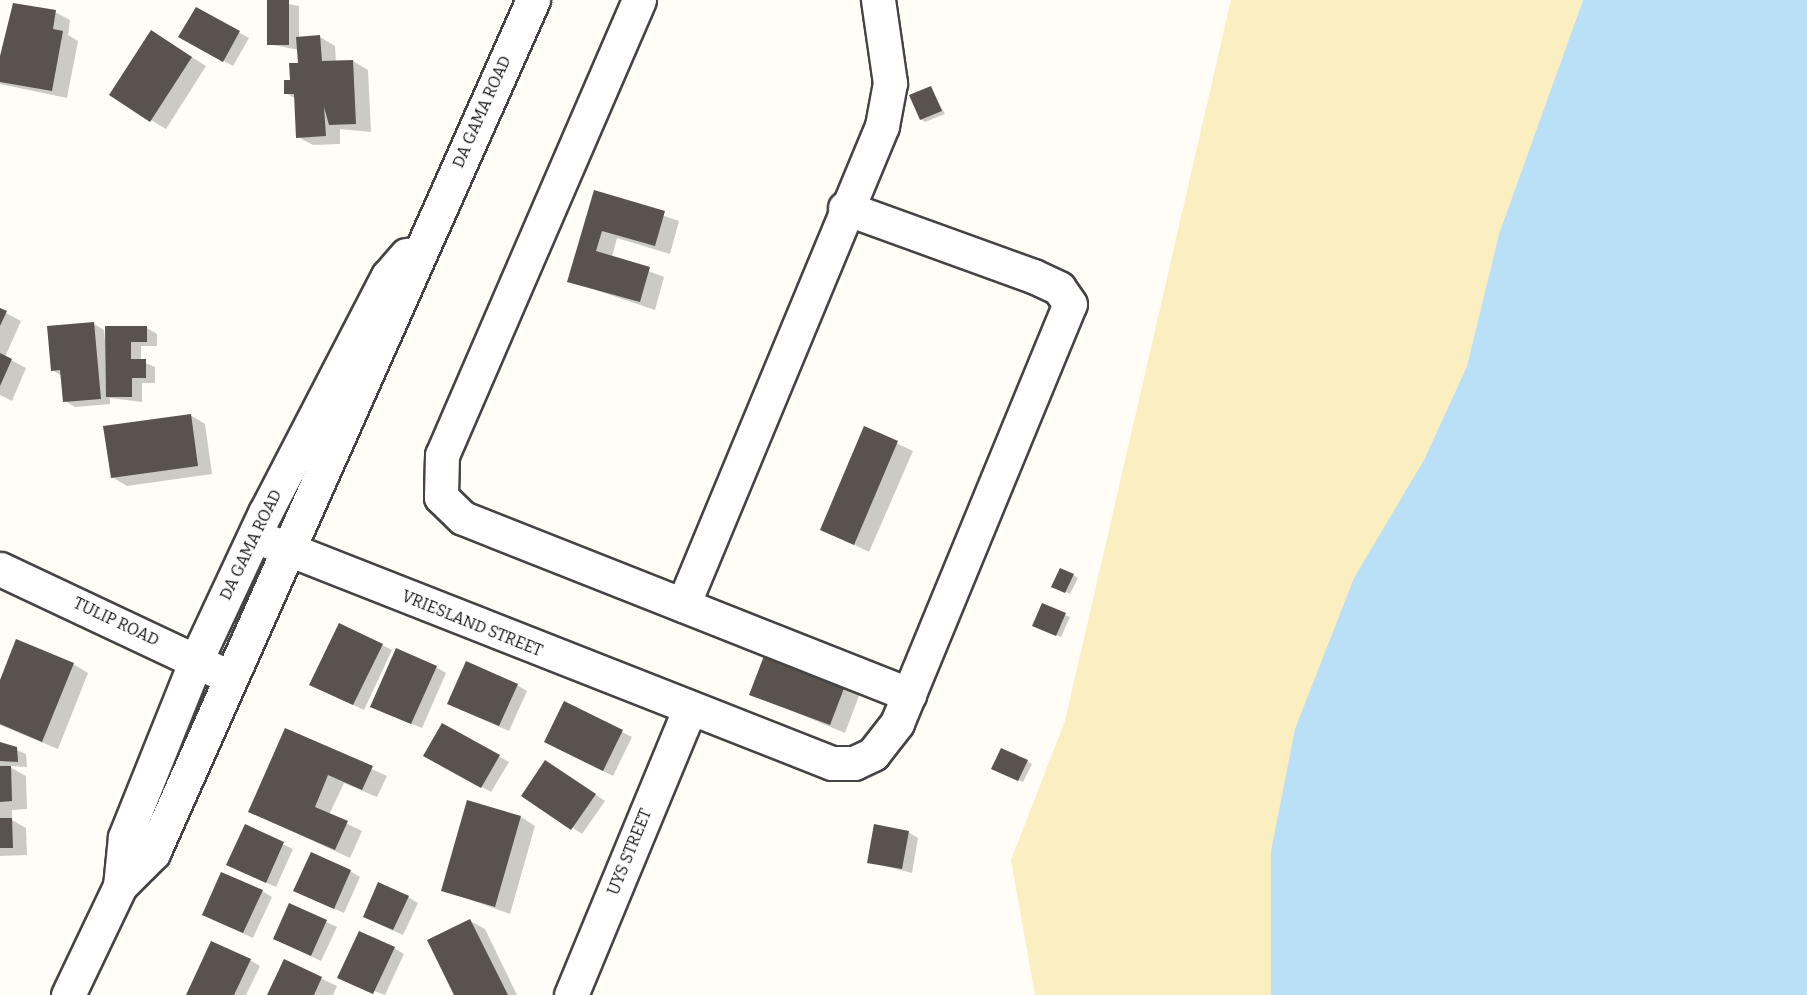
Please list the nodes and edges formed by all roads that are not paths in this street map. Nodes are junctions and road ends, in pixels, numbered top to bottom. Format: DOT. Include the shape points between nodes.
graph roads {
  1 [pos="533,0"];
  2 [pos="639,0"];
  3 [pos="878,0"];
  4 [pos="846,208"];
  5 [pos="431,225"];
  6 [pos="255,536"];
  7 [pos="288,551"];
  8 [pos="0,569"];
  9 [pos="683,605"];
  10 [pos="196,660"];
  11 [pos="230,678"];
  12 [pos="909,695"];
  13 [pos="689,710"];
  14 [pos="120,886"];
  15 [pos="68,995"];
  16 [pos="571,995"];
  1 -- 5 [label="street, DA GAMA ROAD"];
  2 -- 9 [label="street" via="447,444 438,484 441,498 463,518"];
  3 -- 4 [label="street" via="890,83 882,126"];
  4 -- 9 [label="street"];
  4 -- 12 [label="street, VRIESLAND STREET" via="1033,276 1059,288 1070,304"];
  5 -- 6 [label="street, DA GAMA ROAD" via="388,276"];
  5 -- 7 [label="street, DA GAMA ROAD"];
  6 -- 7 [label="street, VRIESLAND STREET"];
  6 -- 10 [label="street, DA GAMA ROAD"];
  7 -- 11 [label="street, DA GAMA ROAD"];
  7 -- 13 [label="street, VRIESLAND STREET"];
  8 -- 10 [label="street, TULIP ROAD"];
  9 -- 12 [label="street"];
  10 -- 11 [label="street, TULIP ROAD"];
  10 -- 14 [label="street, DA GAMA ROAD" via="125,837"];
  11 -- 14 [label="street, DA GAMA ROAD" via="153,853"];
  12 -- 13 [label="street, VRIESLAND STREET" via="887,740 873,754 839,765"];
  13 -- 16 [label="street, UYS STREET"];
  14 -- 15 [label="street, DA GAMA ROAD"];
}
